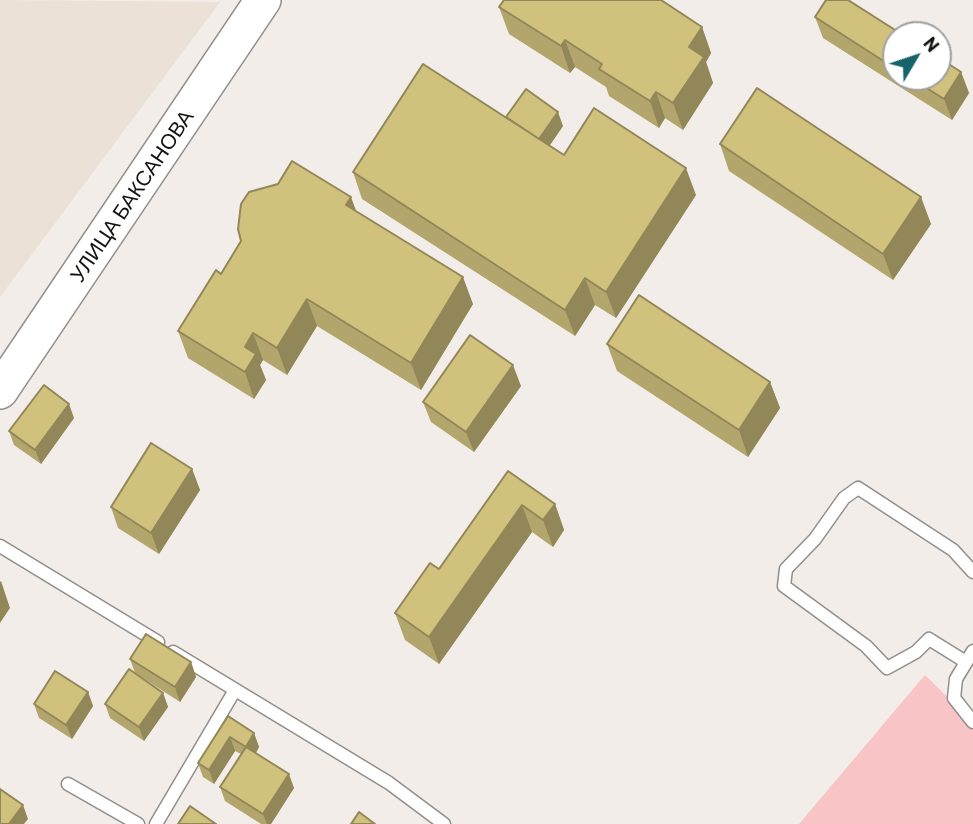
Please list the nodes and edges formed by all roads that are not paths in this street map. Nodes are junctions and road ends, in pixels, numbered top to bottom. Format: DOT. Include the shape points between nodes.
graph roads {
  1 [pos="263,0"];
  2 [pos="0,391"];
  3 [pos="0,546"];
  4 [pos="973,572"];
  5 [pos="970,656"];
  6 [pos="235,690"];
  7 [pos="973,722"];
  8 [pos="68,785"];
  9 [pos="138,824"];
  10 [pos="156,824"];
  11 [pos="444,824"];
  1 -- 2 [label="main road, УЛИЦА БАКСАНОВА"];
  3 -- 6 [label="lane"];
  4 -- 5 [label="lane" via="953,550 858,488 844,498 786,569 784,586 866,646 887,668 929,639"];
  5 -- 7 [label="lane" via="956,679 954,698"];
  6 -- 10 [label="lane"];
  6 -- 11 [label="lane" via="388,783"];
  8 -- 9 [label="lane"];
}
